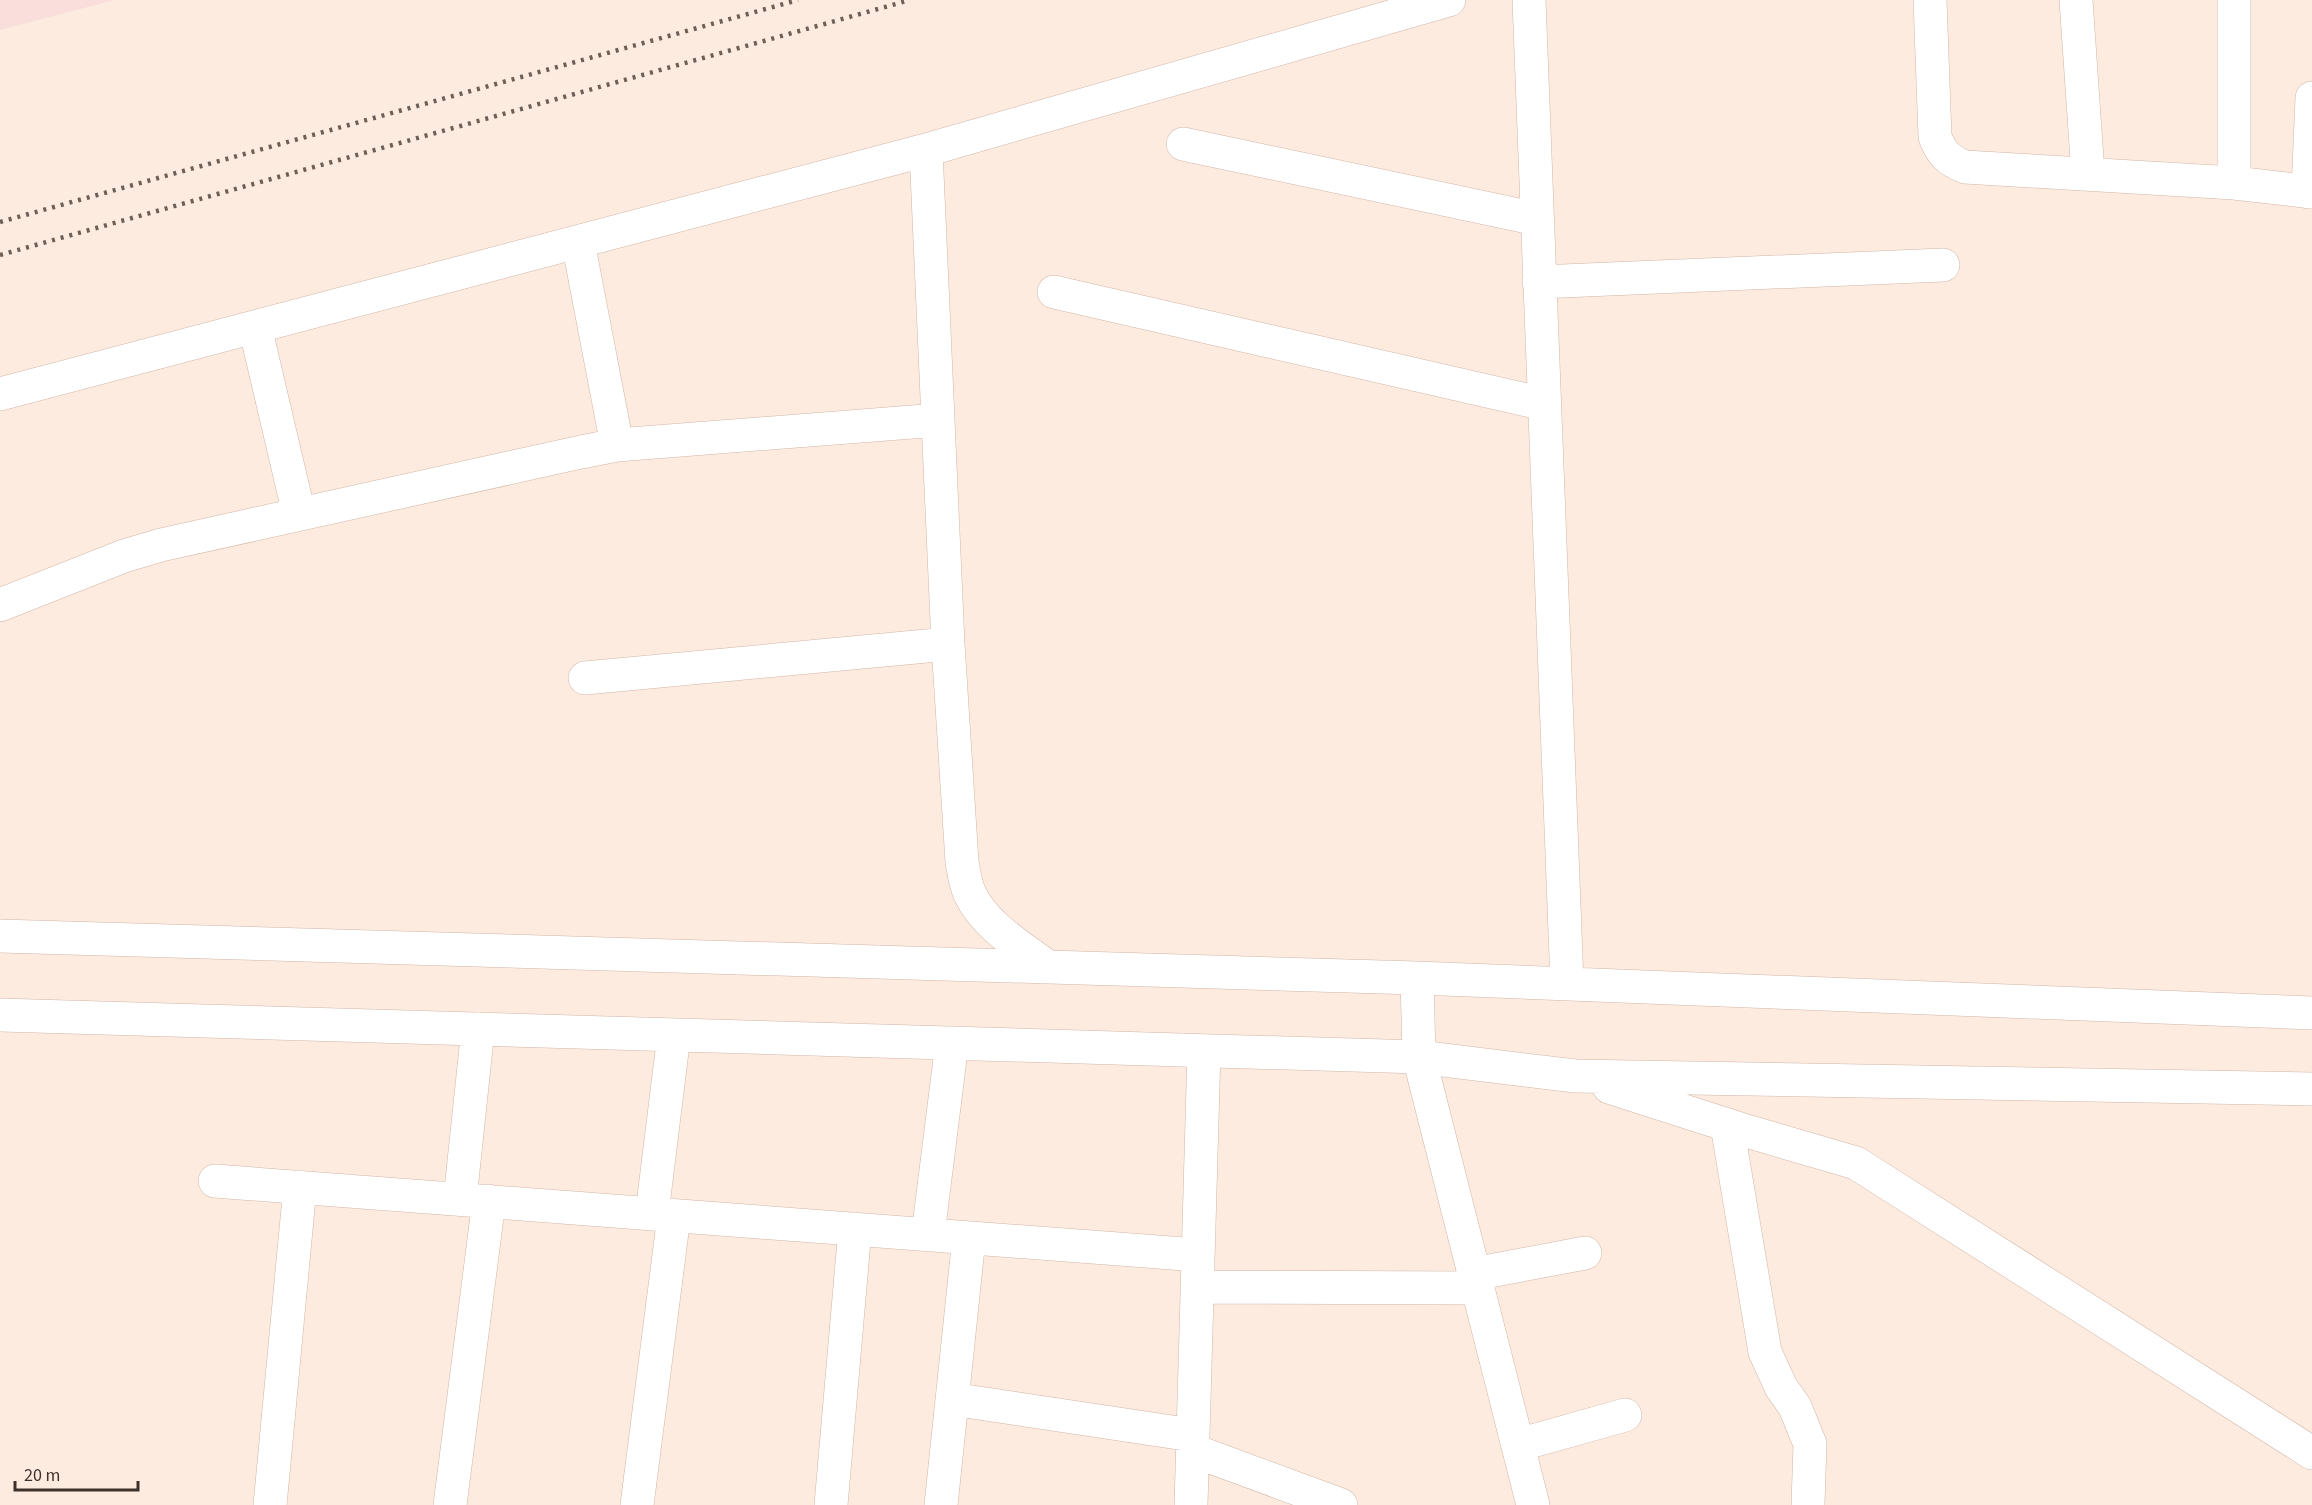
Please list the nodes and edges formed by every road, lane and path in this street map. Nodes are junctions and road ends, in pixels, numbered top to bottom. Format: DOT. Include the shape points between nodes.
graph roads {
  1 [pos="1449,0"];
  2 [pos="1529,0"];
  3 [pos="1930,0"];
  4 [pos="2076,0"];
  5 [pos="2234,0"];
  6 [pos="2312,98"];
  7 [pos="1183,144"];
  8 [pos="926,150"];
  9 [pos="2088,174"];
  10 [pos="2234,183"];
  11 [pos="2310,192"];
  12 [pos="1537,219"];
  13 [pos="578,242"];
  14 [pos="1943,265"];
  15 [pos="1539,282"];
  16 [pos="1054,292"];
  17 [pos="255,327"];
  18 [pos="0,394"];
  19 [pos="1544,404"];
  20 [pos="938,420"];
  21 [pos="617,445"];
  22 [pos="299,514"];
  23 [pos="0,604"];
  24 [pos="948,644"];
  25 [pos="585,678"];
  26 [pos="0,936"];
  27 [pos="1048,967"];
  28 [pos="1417,978"];
  29 [pos="1567,983"];
  30 [pos="2312,1013"];
  31 [pos="0,1015"];
  32 [pos="478,1029"];
  33 [pos="674,1035"];
  34 [pos="952,1043"];
  35 [pos="1204,1051"];
  36 [pos="1419,1057"];
  37 [pos="1575,1076"];
  38 [pos="2312,1089"];
  39 [pos="1727,1125"];
  40 [pos="215,1181"];
  41 [pos="300,1186"];
  42 [pos="475,1200"];
  43 [pos="663,1215"];
  44 [pos="855,1229"];
  45 [pos="928,1234"];
  46 [pos="969,1238"];
  47 [pos="1585,1253"];
  48 [pos="1198,1271"];
  49 [pos="1476,1281"];
  50 [pos="952,1399"];
  51 [pos="1625,1415"];
  52 [pos="1192,1442"];
  53 [pos="1518,1445"];
  54 [pos="2312,1453"];
  55 [pos="270,1505"];
  56 [pos="450,1505"];
  57 [pos="637,1505"];
  58 [pos="831,1505"];
  59 [pos="941,1505"];
  60 [pos="1191,1505"];
  61 [pos="1341,1505"];
  62 [pos="1533,1505"];
  63 [pos="1808,1505"];
  1 -- 8 [label="street"];
  2 -- 12 [label="street"];
  3 -- 9 [label="street" via="1935,137 1950,161 1965,167"];
  4 -- 9 [label="street"];
  5 -- 10 [label="street"];
  6 -- 11 [label="street"];
  7 -- 12 [label="street"];
  8 -- 13 [label="street"];
  8 -- 20 [label="street"];
  9 -- 10 [label="street"];
  10 -- 11 [label="street"];
  12 -- 15 [label="street"];
  13 -- 17 [label="street"];
  13 -- 21 [label="street"];
  14 -- 15 [label="street"];
  15 -- 19 [label="street"];
  16 -- 19 [label="street"];
  17 -- 18 [label="street"];
  17 -- 22 [label="street"];
  19 -- 29 [label="street"];
  20 -- 21 [label="street"];
  20 -- 24 [label="street"];
  21 -- 22 [label="street"];
  22 -- 23 [label="street" via="124,556"];
  24 -- 25 [label="street"];
  24 -- 27 [label="street" via="962,862 968,891 992,924"];
  26 -- 27 [label="street"];
  27 -- 28 [label="street"];
  28 -- 29 [label="street"];
  28 -- 36 [label="street"];
  29 -- 30 [label="street"];
  31 -- 32 [label="street"];
  32 -- 33 [label="street"];
  32 -- 42 [label="street"];
  33 -- 34 [label="street"];
  33 -- 43 [label="street"];
  34 -- 35 [label="street"];
  34 -- 45 [label="street"];
  35 -- 36 [label="street"];
  35 -- 48 [label="street"];
  36 -- 37 [label="street"];
  36 -- 49 [label="street"];
  37 -- 38 [label="street"];
  37 -- 39 [label="street"];
  39 -- 54 [label="street" via="1856,1163"];
  39 -- 63 [label="street" via="1765,1352 1810,1444"];
  40 -- 41 [label="street"];
  41 -- 42 [label="street"];
  41 -- 55 [label="street"];
  42 -- 43 [label="street"];
  42 -- 56 [label="street"];
  43 -- 44 [label="street"];
  43 -- 57 [label="street"];
  44 -- 45 [label="street"];
  44 -- 58 [label="street"];
  45 -- 46 [label="street"];
  46 -- 48 [label="street"];
  46 -- 50 [label="street"];
  47 -- 49 [label="street"];
  48 -- 49 [label="street"];
  48 -- 52 [label="street"];
  49 -- 53 [label="street"];
  50 -- 52 [label="street"];
  50 -- 59 [label="street"];
  51 -- 53 [label="street"];
  52 -- 60 [label="street"];
  52 -- 61 [label="street"];
  53 -- 62 [label="street"];
}
